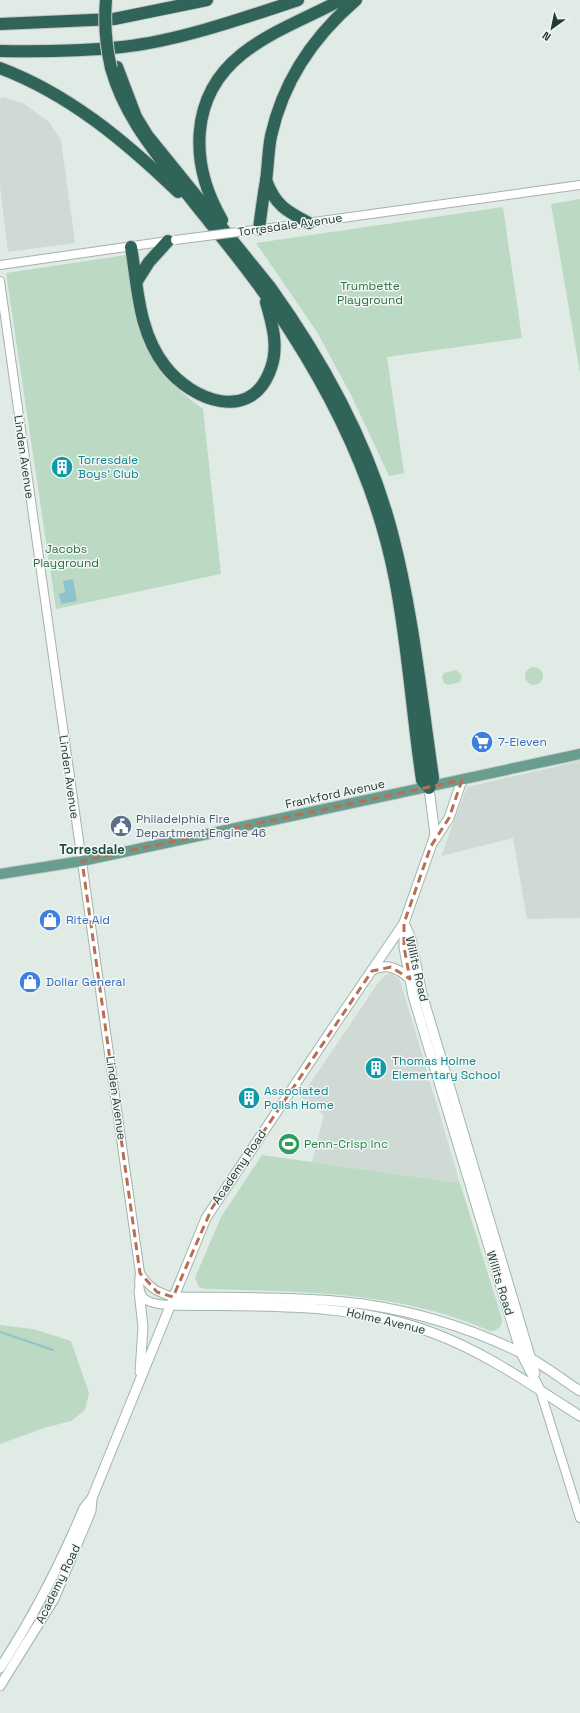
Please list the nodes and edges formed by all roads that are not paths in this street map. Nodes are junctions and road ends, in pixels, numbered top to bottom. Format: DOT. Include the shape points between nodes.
graph roads {
  1 [pos="106,0"];
  2 [pos="111,0"];
  3 [pos="205,0"];
  4 [pos="298,0"];
  5 [pos="341,0"];
  6 [pos="356,0"];
  7 [pos="0,24"];
  8 [pos="0,51"];
  9 [pos="0,68"];
  10 [pos="114,68"];
  11 [pos="266,180"];
  12 [pos="580,185"];
  13 [pos="206,220"];
  14 [pos="309,223"];
  15 [pos="257,230"];
  16 [pos="171,240"];
  17 [pos="131,247"];
  18 [pos="247,258"];
  19 [pos="0,265"];
  20 [pos="137,281"];
  21 [pos="0,282"];
  22 [pos="264,293"];
  23 [pos="580,754"];
  24 [pos="462,780"];
  25 [pos="429,788"];
  26 [pos="432,846"];
  27 [pos="82,861"];
  28 [pos="0,874"];
  29 [pos="404,923"];
  30 [pos="372,971"];
  31 [pos="410,979"];
  32 [pos="140,1273"];
  33 [pos="139,1291"];
  34 [pos="172,1301"];
  35 [pos="521,1352"];
  36 [pos="532,1360"];
  37 [pos="139,1382"];
  38 [pos="540,1390"];
  39 [pos="580,1391"];
  40 [pos="580,1416"];
  41 [pos="92,1498"];
  42 [pos="580,1518"];
  43 [pos="0,1668"];
  44 [pos="0,1686"];
  1 -- 10 [label="highway, bridge" via="106,39"];
  2 -- 10 [label="highway"];
  3 -- 7 [label="highway" via="114,19"];
  4 -- 8 [label="highway" via="217,26 123,47 71,51"];
  5 -- 18 [label="highway" via="267,37 242,54 226,69 206,104 201,120 199,150 206,184 220,217"];
  6 -- 11 [label="highway" via="324,31 294,75 275,119"];
  9 -- 13 [label="highway" via="55,93 86,113 140,157"];
  10 -- 13 [label="highway" via="114,79 133,122"];
  10 -- 18 [label="highway" via="147,135"];
  11 -- 14 [label="highway" via="280,205"];
  11 -- 15 [label="highway"];
  12 -- 14 [label="street, Torresdale Avenue"];
  13 -- 22 [label="highway"];
  14 -- 15 [label="street, Torresdale Avenue"];
  15 -- 16 [label="street, Torresdale Avenue, bridge"];
  16 -- 17 [label="street, Torresdale Avenue"];
  16 -- 20 [label="highway" via="149,262"];
  17 -- 19 [label="street, Torresdale Avenue"];
  17 -- 20 [label="highway"];
  18 -- 25 [label="highway" via="286,309 319,362 352,424 378,487 392,532 407,599 433,778"];
  20 -- 22 [label="highway" via="142,318 148,336 164,366 192,392 207,399 223,402 240,400 252,394 266,380 272,367 274,331"];
  21 -- 27 [label="street, Linden Avenue"];
  22 -- 25 [label="highway" via="324,386 371,490 395,578 422,780"];
  23 -- 24 [label="main road, Frankford Avenue"];
  24 -- 25 [label="main road, Frankford Avenue"];
  24 -- 26 [label="main road" via="449,818"];
  25 -- 26 [label="main road, Academy Road" via="435,829"];
  25 -- 27 [label="main road, Frankford Avenue"];
  26 -- 29 [label="main road, Academy Road"];
  27 -- 28 [label="main road, Frankford Avenue"];
  27 -- 32 [label="street, Linden Avenue"];
  29 -- 30 [label="main road, Academy Road"];
  29 -- 31 [label="main road, Willits Road" via="404,948"];
  29 -- 36 [label="main road, Willits Road" via="410,938 422,994"];
  30 -- 31 [label="main road" via="381,966 391,967"];
  30 -- 34 [label="main road, Academy Road" via="212,1208 199,1232"];
  31 -- 35 [label="main road, Willits Road"];
  32 -- 33 [label="street, Linden Avenue"];
  32 -- 34 [label="street" via="148,1285"];
  33 -- 34 [label="street" via="147,1301 159,1305"];
  33 -- 37 [label="main road" via="143,1327"];
  34 -- 35 [label="main road, Holme Avenue" via="332,1301 380,1307 446,1323"];
  34 -- 37 [label="main road, Academy Road"];
  34 -- 38 [label="main road, Holme Avenue" via="331,1309 377,1316 418,1327 453,1341"];
  35 -- 36 [label="main road, Holme Avenue"];
  35 -- 38 [label="main road, Willits Road"];
  36 -- 38 [label="main road, Willits Road"];
  36 -- 39 [label="main road, Holme Avenue"];
  37 -- 41 [label="main road, Academy Road"];
  38 -- 40 [label="main road, Holme Avenue"];
  38 -- 42 [label="street, Willits Road"];
  41 -- 43 [label="main road, Academy Road" via="84,1508 51,1582 30,1621"];
  41 -- 44 [label="main road, Academy Road" via="91,1511 54,1599"];
}
